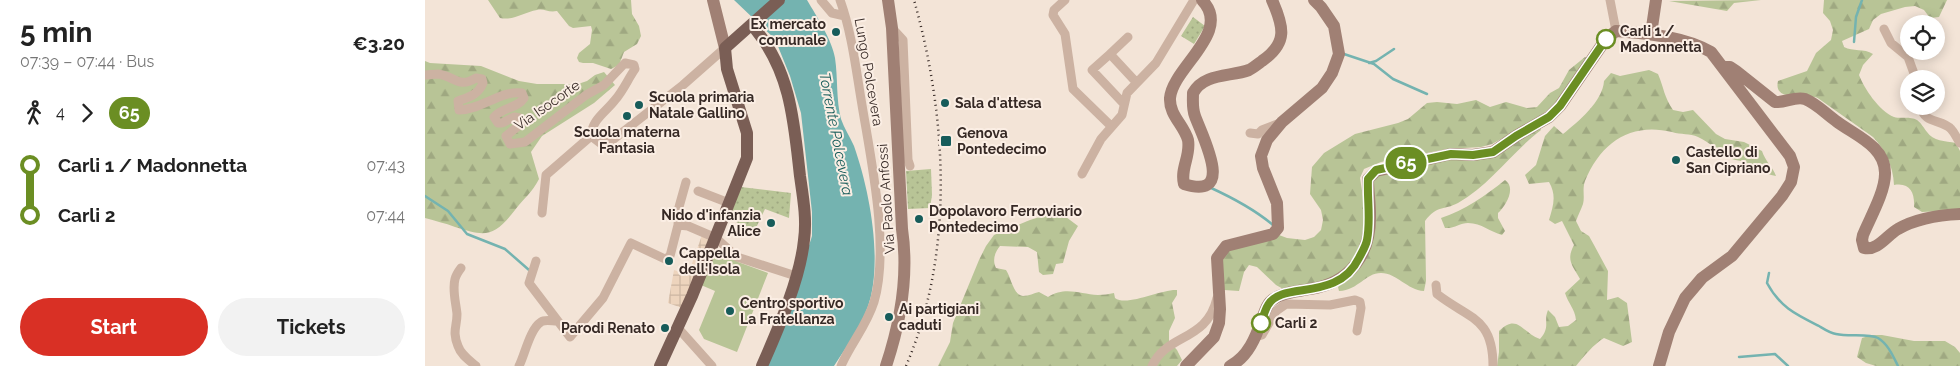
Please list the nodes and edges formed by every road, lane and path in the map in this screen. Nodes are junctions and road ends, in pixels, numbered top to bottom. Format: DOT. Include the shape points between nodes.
graph roads {
  1 [pos="713,0"];
  2 [pos="779,0"];
  3 [pos="821,0"];
  4 [pos="840,0"];
  5 [pos="888,0"];
  6 [pos="1065,0"];
  7 [pos="1194,0"];
  8 [pos="1202,0"];
  9 [pos="1273,0"];
  10 [pos="1314,0"];
  11 [pos="1609,0"];
  12 [pos="1657,0"];
  13 [pos="845,15"];
  14 [pos="755,25"];
  15 [pos="892,28"];
  16 [pos="1884,29"];
  17 [pos="1616,31"];
  18 [pos="1651,34"];
  19 [pos="1128,37"];
  20 [pos="725,48"];
  21 [pos="1111,54"];
  22 [pos="1723,67"];
  23 [pos="1913,70"];
  24 [pos="425,75"];
  25 [pos="1136,82"];
  26 [pos="1124,104"];
  27 [pos="1924,115"];
  28 [pos="1282,122"];
  29 [pos="1111,126"];
  30 [pos="1251,133"];
  31 [pos="591,136"];
  32 [pos="1960,143"];
  33 [pos="911,166"];
  34 [pos="1082,174"];
  35 [pos="686,182"];
  36 [pos="698,191"];
  37 [pos="729,202"];
  38 [pos="542,213"];
  39 [pos="1960,214"];
  40 [pos="678,225"];
  41 [pos="716,238"];
  42 [pos="536,261"];
  43 [pos="461,268"];
  44 [pos="796,276"];
  45 [pos="1436,286"];
  46 [pos="1219,288"];
  47 [pos="557,321"];
  48 [pos="678,328"];
  49 [pos="1357,332"];
  50 [pos="1255,337"];
  51 [pos="709,365"];
  52 [pos="476,366"];
  53 [pos="519,366"];
  54 [pos="660,366"];
  55 [pos="762,366"];
  56 [pos="841,366"];
  57 [pos="886,366"];
  58 [pos="1151,366"];
  59 [pos="1186,366"];
  60 [pos="1230,366"];
  61 [pos="1493,366"];
  62 [pos="1659,366"];
  1 -- 20 [label="street"];
  2 -- 14 [label="main road"];
  3 -- 13 [label="street" via="832,13"];
  4 -- 13 [label="street, Lungo Polcevera"];
  5 -- 15 [label="street, Via Paolo Anfossi"];
  6 -- 29 [label="street" via="1053,15 1065,34 1073,89"];
  7 -- 25 [label="street" via="1156,63"];
  8 -- 9 [label="street" via="1210,17 1209,33 1170,97 1172,110 1187,137 1189,149 1181,174 1184,184 1194,187 1204,186 1211,180 1213,167 1192,107 1193,93 1205,80 1249,70 1274,53 1281,41 1281,27"];
  10 -- 28 [label="street" via="1334,26 1339,54 1322,88"];
  11 -- 17 [label="street"];
  12 -- 18 [label="street"];
  13 -- 56 [label="street, Lungo Polcevera" via="874,183 879,264 874,301 862,331"];
  14 -- 20 [label="main road"];
  14 -- 44 [label="main road" via="772,53 793,113 805,220 804,242"];
  15 -- 33 [label="street, Via Paolo Anfossi" via="903,40 908,160"];
  15 -- 57 [label="street, Via Paolo Anfossi" via="906,270 901,309"];
  16 -- 23 [label="street" via="1891,43 1908,57"];
  17 -- 18 [label="street"];
  17 -- 50 [label="street" via="1606,39 1549,117 1493,152 1451,154 1376,170 1368,179 1370,215 1367,242 1355,266 1344,278 1326,287 1277,297 1268,304"];
  18 -- 22 [label="street" via="1695,43 1711,52"];
  19 -- 21 [label="street"];
  20 -- 31 [label="street" via="609,142 600,143"];
  20 -- 37 [label="main road" via="727,69 748,144 747,158"];
  21 -- 25 [label="street"];
  21 -- 26 [label="street" via="1092,70"];
  22 -- 39 [label="street" via="1736,71 1775,102 1803,98 1817,105 1870,143 1886,172 1863,235 1864,248 1876,246 1897,229 1913,223 1931,217"];
  22 -- 62 [label="street" via="1790,156 1794,167 1791,182 1732,256 1702,278 1685,298 1669,332"];
  24 -- 31 [label="street, Via Isocorte" via="437,74 460,83 482,79 480,90 458,102 459,110 522,93 524,98 520,104 494,117 497,123 520,118 522,123 506,136 509,144 516,144 525,142 604,84 625,63 631,63 635,70 616,100 597,118"];
  25 -- 26 [label="street" via="1127,93"];
  26 -- 29 [label="street" via="1122,115"];
  27 -- 32 [label="street" via="1951,129"];
  28 -- 30 [label="street" via="1257,134"];
  28 -- 46 [label="street" via="1267,140 1261,156 1277,203 1278,228 1273,234 1226,246 1217,258"];
  29 -- 34 [label="street" via="1091,154"];
  31 -- 38 [label="street, Via Isocorte" via="546,175"];
  35 -- 40 [label="street"];
  36 -- 37 [label="street"];
  37 -- 41 [label="main road"];
  40 -- 41 [label="street"];
  40 -- 47 [label="street" via="670,256 665,259 631,243 603,298 569,337"];
  41 -- 44 [label="street" via="737,258"];
  41 -- 48 [label="main road"];
  42 -- 47 [label="street" via="529,283"];
  43 -- 52 [label="street" via="454,282 455,338 458,348"];
  44 -- 55 [label="main road"];
  45 -- 61 [label="street" via="1437,294 1483,326 1493,351"];
  46 -- 58 [label="street" via="1215,307 1203,326 1167,347"];
  46 -- 59 [label="street" via="1219,323 1215,337"];
  47 -- 53 [label="street" via="539,322"];
  48 -- 51 [label="street"];
  48 -- 54 [label="main road"];
  49 -- 50 [label="street" via="1361,308 1355,300 1329,305 1286,304 1276,311 1262,335"];
  50 -- 60 [label="street" via="1247,352"];
}
